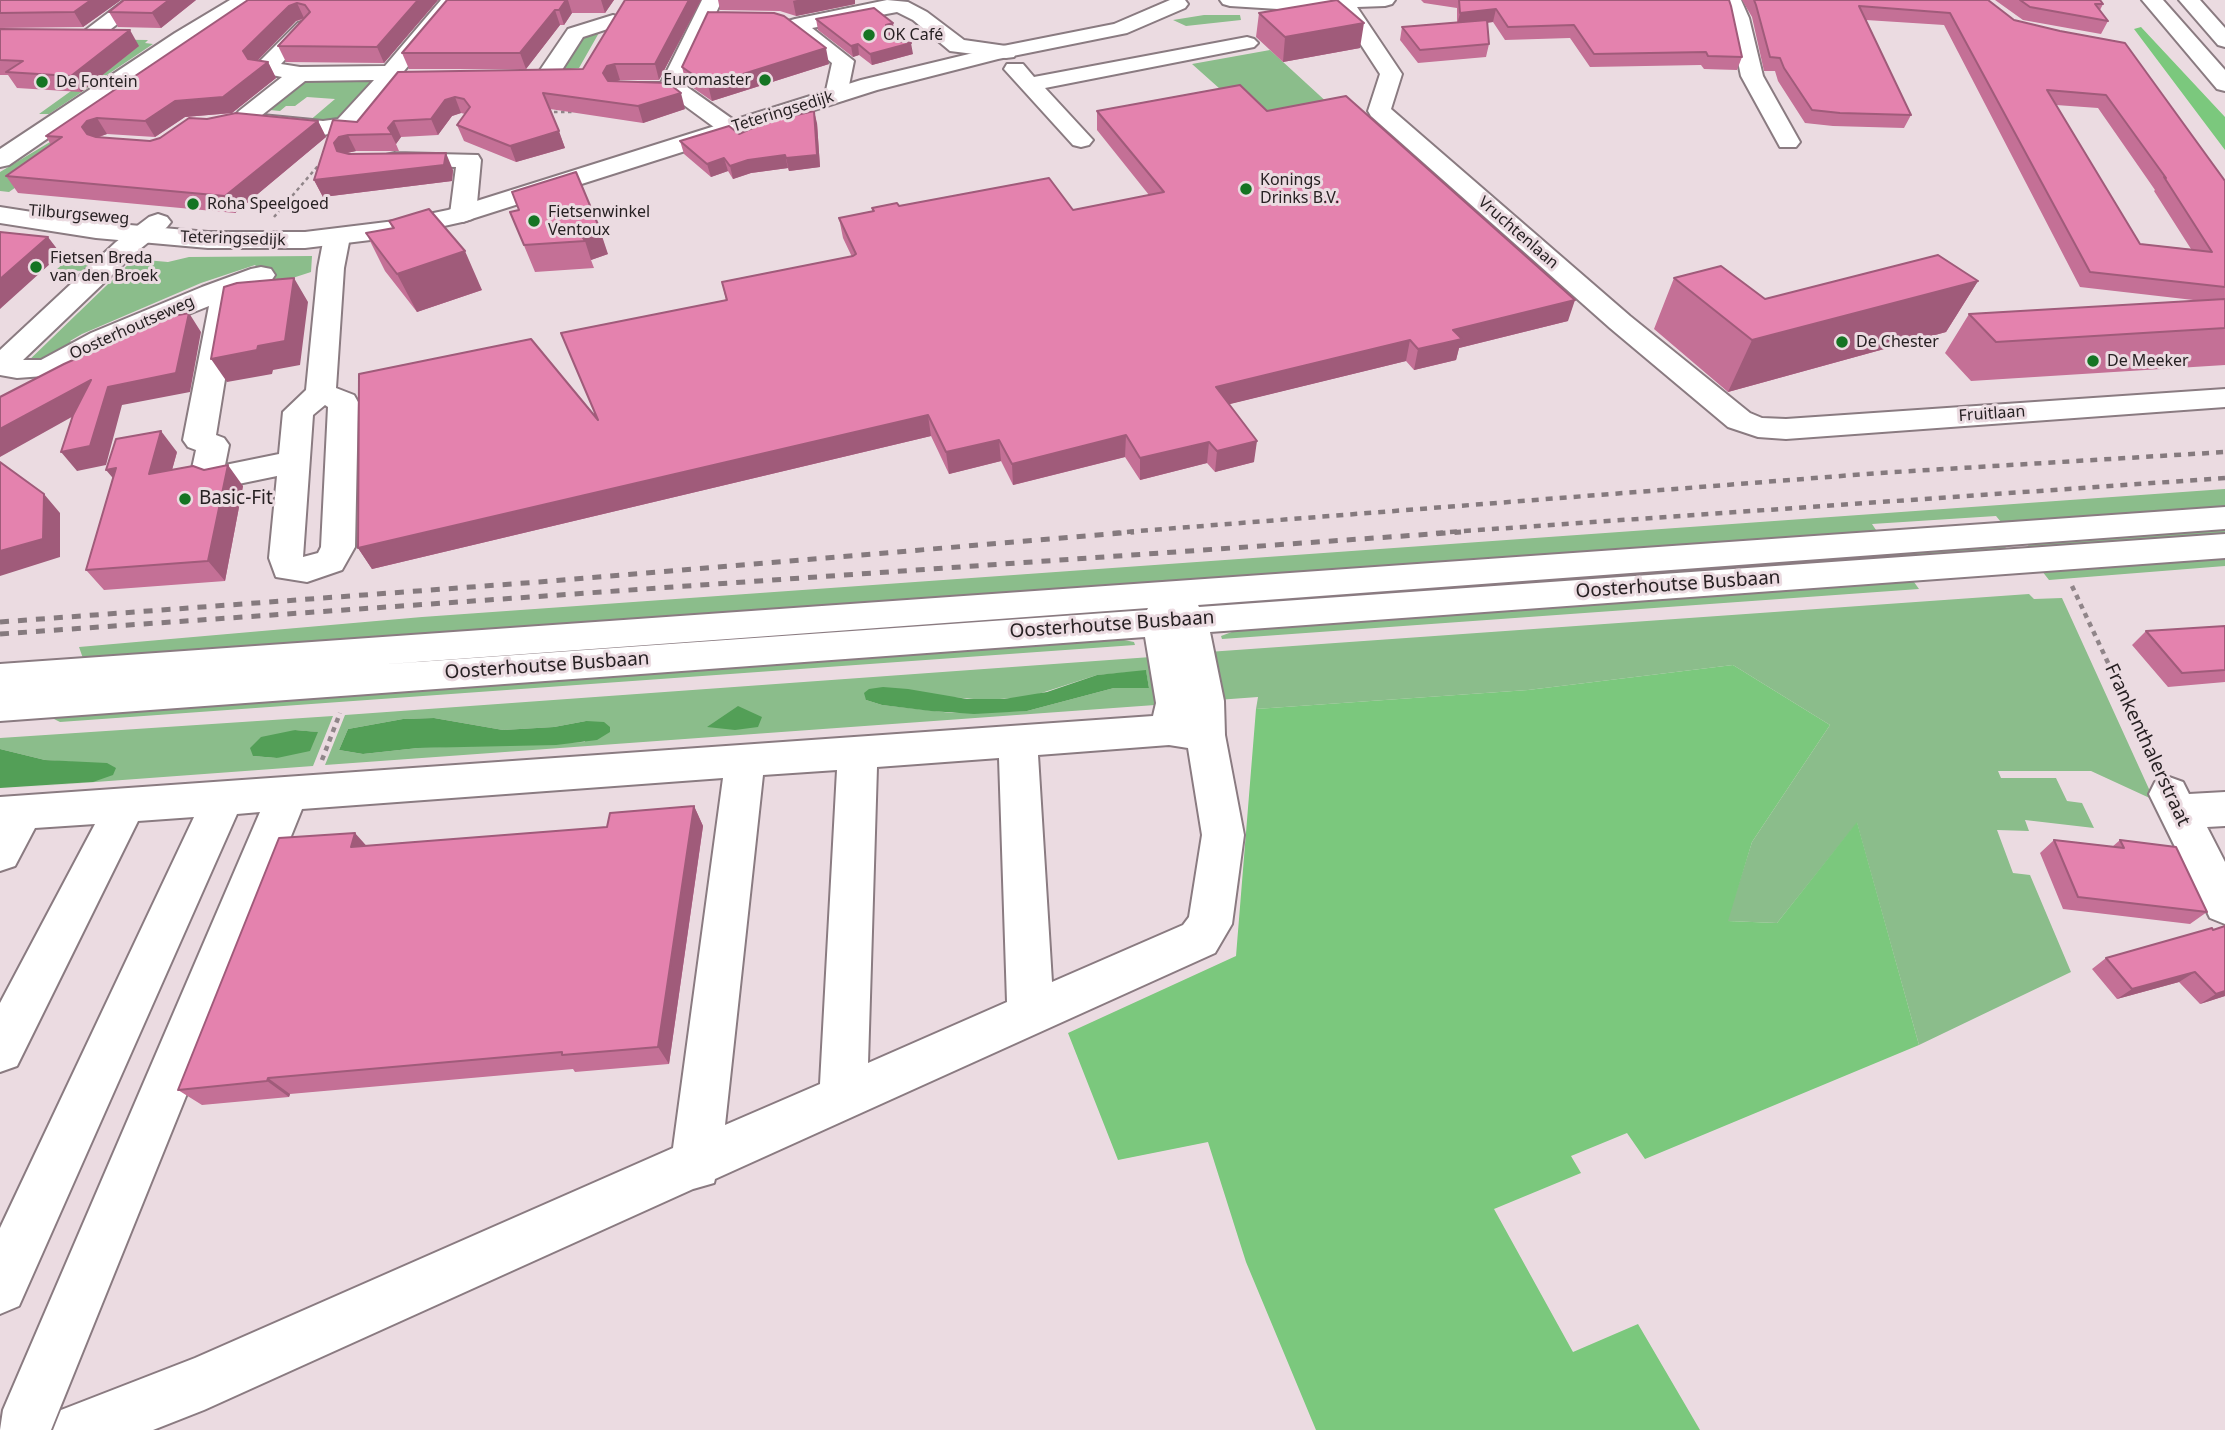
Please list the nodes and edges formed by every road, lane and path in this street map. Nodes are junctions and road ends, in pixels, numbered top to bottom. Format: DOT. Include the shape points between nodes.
graph roads {
  1 [pos="138,0"];
  2 [pos="249,0"];
  3 [pos="452,0"];
  4 [pos="626,0"];
  5 [pos="1230,0"];
  6 [pos="1308,0"];
  7 [pos="1385,0"];
  8 [pos="1731,0"];
  9 [pos="2152,0"];
  10 [pos="2189,0"];
  11 [pos="1174,2"];
  12 [pos="1346,2"];
  13 [pos="707,10"];
  14 [pos="919,16"];
  15 [pos="729,19"];
  16 [pos="613,21"];
  17 [pos="305,26"];
  18 [pos="64,36"];
  19 [pos="90,36"];
  20 [pos="182,37"];
  21 [pos="2225,41"];
  22 [pos="817,42"];
  23 [pos="1247,43"];
  24 [pos="597,48"];
  25 [pos="1002,52"];
  26 [pos="300,74"];
  27 [pos="396,77"];
  28 [pos="570,77"];
  29 [pos="1031,84"];
  30 [pos="2225,84"];
  31 [pos="670,87"];
  32 [pos="621,90"];
  33 [pos="836,95"];
  34 [pos="546,112"];
  35 [pos="584,112"];
  36 [pos="12,125"];
  37 [pos="47,128"];
  38 [pos="730,128"];
  39 [pos="454,134"];
  40 [pos="342,139"];
  41 [pos="1081,140"];
  42 [pos="1788,142"];
  43 [pos="0,160"];
  44 [pos="0,208"];
  45 [pos="471,209"];
  46 [pos="0,215"];
  47 [pos="271,220"];
  48 [pos="150,228"];
  49 [pos="337,237"];
  50 [pos="261,275"];
  51 [pos="212,293"];
  52 [pos="1,365"];
  53 [pos="321,393"];
  54 [pos="2225,398"];
  55 [pos="1758,427"];
  56 [pos="292,462"];
  57 [pos="2225,518"];
  58 [pos="2225,546"];
  59 [pos="2071,584"];
  60 [pos="1174,611"];
  61 [pos="0,678"];
  62 [pos="0,706"];
  63 [pos="342,709"];
  64 [pos="1187,732"];
  65 [pos="1018,741"];
  66 [pos="858,753"];
  67 [pos="745,761"];
  68 [pos="304,780"];
  69 [pos="223,799"];
  70 [pos="2173,802"];
  71 [pos="125,806"];
  72 [pos="2225,809"];
  73 [pos="11,813"];
  74 [pos="0,853"];
  75 [pos="2225,905"];
  76 [pos="1031,1016"];
  77 [pos="0,1050"];
  78 [pos="844,1099"];
  79 [pos="695,1165"];
  80 [pos="0,1287"];
  81 [pos="23,1430"];
  82 [pos="82,1430"];
  1 -- 19 [label="street"];
  2 -- 20 [label="street"];
  3 -- 27 [label="street"];
  4 -- 16 [label="street"];
  5 -- 12 [label="street"];
  6 -- 12 [label="street"];
  7 -- 12 [label="street"];
  8 -- 42 [label="street" via="1752,76"];
  9 -- 30 [label="street"];
  10 -- 21 [label="street"];
  11 -- 25 [label="street, Teteringsedijk" via="1120,29"];
  12 -- 55 [label="street, Vruchtenlaan" via="1391,74 1379,111 1620,322 1739,420"];
  13 -- 15 [label="street"];
  13 -- 31 [label="street"];
  14 -- 22 [label="street"];
  14 -- 22 [label="street" via="908,8 887,6 788,23"];
  14 -- 25 [label="street" via="932,37"];
  16 -- 24 [label="street"];
  16 -- 28 [label="street" via="575,33 537,79"];
  17 -- 26 [label="street" via="265,67"];
  18 -- 19 [label="street"];
  19 -- 20 [label="street"];
  20 -- 37 [label="street"];
  22 -- 33 [label="street" via="852,58"];
  23 -- 29 [label="street"];
  25 -- 29 [label="street"];
  25 -- 33 [label="street, Teteringsedijk"];
  26 -- 27 [label="street"];
  26 -- 40 [label="street" via="238,121 323,128"];
  27 -- 40 [label="street" via="352,120"];
  29 -- 41 [label="street"];
  31 -- 32 [label="street"];
  31 -- 38 [label="street"];
  33 -- 38 [label="street, Teteringsedijk"];
  34 -- 35 [label="path"];
  36 -- 37 [label="street"];
  37 -- 43 [label="street"];
  38 -- 45 [label="street, Teteringsedijk"];
  39 -- 45 [label="street" via="446,145 373,153 469,160"];
  40 -- 47 [label="path"];
  44 -- 48 [label="street, Tilburgseweg"];
  45 -- 48 [label="street, Teteringsedijk" via="309,227"];
  45 -- 49 [label="street, Teteringsedijk" via="418,225"];
  46 -- 48 [label="street, Tilburgseweg"];
  48 -- 49 [label="street, Teteringsedijk" via="234,241"];
  48 -- 52 [label="street, Oosterhoutseweg"];
  49 -- 53 [label="street"];
  50 -- 51 [label="street, Oosterhoutseweg"];
  51 -- 52 [label="street, Oosterhoutseweg" via="101,339 47,369"];
  51 -- 56 [label="street" via="223,304 199,440 212,444 207,473 219,477"];
  53 -- 56 [label="street" via="298,412"];
  53 -- 56 [label="street" via="343,402 338,547 330,561 307,570 288,568 286,558"];
  54 -- 55 [label="street, Fruitlaan" via="1786,429"];
  57 -- 60 [label="street, Oosterhoutse Busbaan"];
  58 -- 60 [label="street, Oosterhoutse Busbaan"];
  59 -- 70 [label="path, Frankenthalerstraat"];
  60 -- 61 [label="street, Oosterhoutse Busbaan"];
  60 -- 62 [label="street, Oosterhoutse Busbaan"];
  60 -- 64 [label="street" via="1205,701"];
  63 -- 68 [label="path"];
  64 -- 65 [label="street"];
  64 -- 76 [label="street" via="1223,835 1210,924 1199,939 1171,954"];
  65 -- 66 [label="street"];
  65 -- 76 [label="street"];
  66 -- 67 [label="street"];
  66 -- 78 [label="street"];
  67 -- 68 [label="street"];
  67 -- 79 [label="street"];
  68 -- 69 [label="street"];
  68 -- 81 [label="street"];
  69 -- 71 [label="street"];
  69 -- 80 [label="street"];
  70 -- 72 [label="street"];
  70 -- 75 [label="street, Frankenthalerstraat"];
  71 -- 73 [label="street"];
  71 -- 77 [label="street"];
  73 -- 74 [label="street"];
  76 -- 78 [label="street"];
  78 -- 79 [label="street"];
  79 -- 82 [label="street" via="204,1382"];
}
